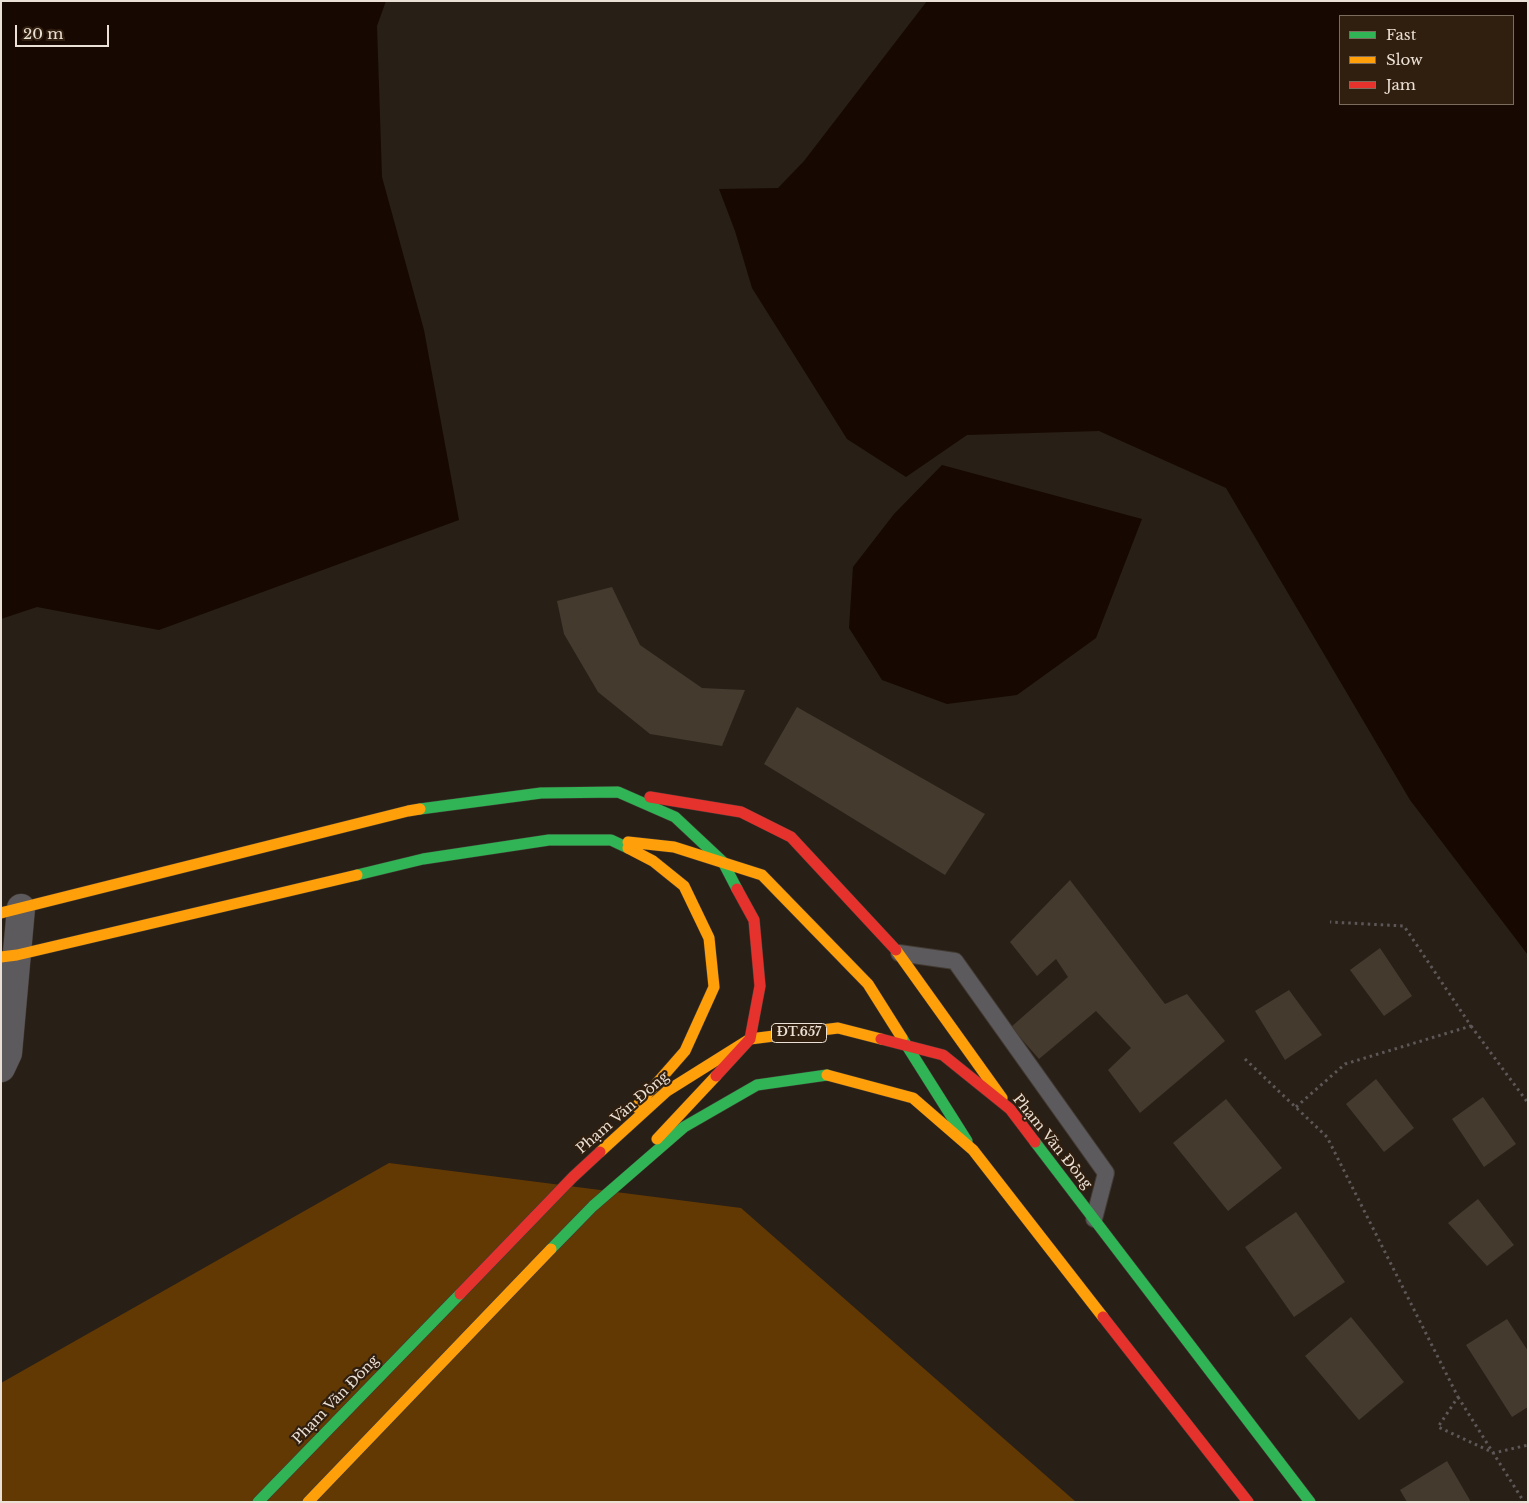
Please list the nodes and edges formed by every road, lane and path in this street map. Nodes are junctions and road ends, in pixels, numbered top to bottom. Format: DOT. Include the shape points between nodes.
graph roads {
  1 [pos="618,792"];
  2 [pos="611,840"];
  3 [pos="723,862"];
  4 [pos="11,911"];
  5 [pos="1330,922"];
  6 [pos="899,953"];
  7 [pos="9,956"];
  8 [pos="1471,1026"];
  9 [pos="750,1039"];
  10 [pos="907,1046"];
  11 [pos="1246,1060"];
  12 [pos="1,1068"];
  13 [pos="1528,1102"];
  14 [pos="1296,1107"];
  15 [pos="1010,1109"];
  16 [pos="973,1150"];
  17 [pos="573,1177"];
  18 [pos="593,1206"];
  19 [pos="1094,1219"];
  20 [pos="1458,1397"];
  21 [pos="1528,1446"];
  22 [pos="1494,1453"];
  23 [pos="258,1502"];
  24 [pos="308,1502"];
  25 [pos="1248,1502"];
  26 [pos="1310,1502"];
  27 [pos="1524,1502"];
  1 -- 3 [label="street" via="675,817"];
  1 -- 4 [label="street" via="541,794 408,811"];
  1 -- 6 [label="street" via="741,812 791,837"];
  2 -- 3 [label="street" via="674,847"];
  2 -- 7 [label="street" via="549,840 423,859"];
  2 -- 17 [label="street" via="653,861 684,886 709,938 714,987 685,1051"];
  3 -- 9 [label="street" via="754,920 760,986"];
  3 -- 10 [label="street" via="762,875 868,984"];
  4 -- 7 [label="street"];
  5 -- 8 [label="path" via="1404,926"];
  6 -- 15 [label="street"];
  6 -- 19 [label="lane" via="955,961 1106,1173"];
  7 -- 12 [label="street" via="8,1053"];
  8 -- 13 [label="path"];
  8 -- 14 [label="path" via="1345,1064"];
  9 -- 10 [label="street, Phạm Văn Đồng / ĐT.657" via="838,1028"];
  9 -- 17 [label="street, Phạm Văn Đồng / ĐT.657" via="667,1091"];
  9 -- 18 [label="street"];
  10 -- 15 [label="street, Phạm Văn Đồng / ĐT.657" via="943,1055"];
  10 -- 16 [label="street"];
  11 -- 14 [label="path"];
  14 -- 20 [label="path" via="1327,1137"];
  15 -- 19 [label="street, Phạm Văn Đồng / ĐT.657"];
  16 -- 18 [label="street" via="913,1098 830,1075 757,1085 684,1127"];
  16 -- 25 [label="street"];
  17 -- 23 [label="street, Phạm Văn Đồng / ĐT.657"];
  18 -- 24 [label="street"];
  19 -- 26 [label="street, Phạm Văn Đồng / ĐT.657"];
  20 -- 22 [label="path"];
  20 -- 22 [label="path" via="1438,1426"];
  21 -- 22 [label="path"];
  22 -- 27 [label="path"];
}
